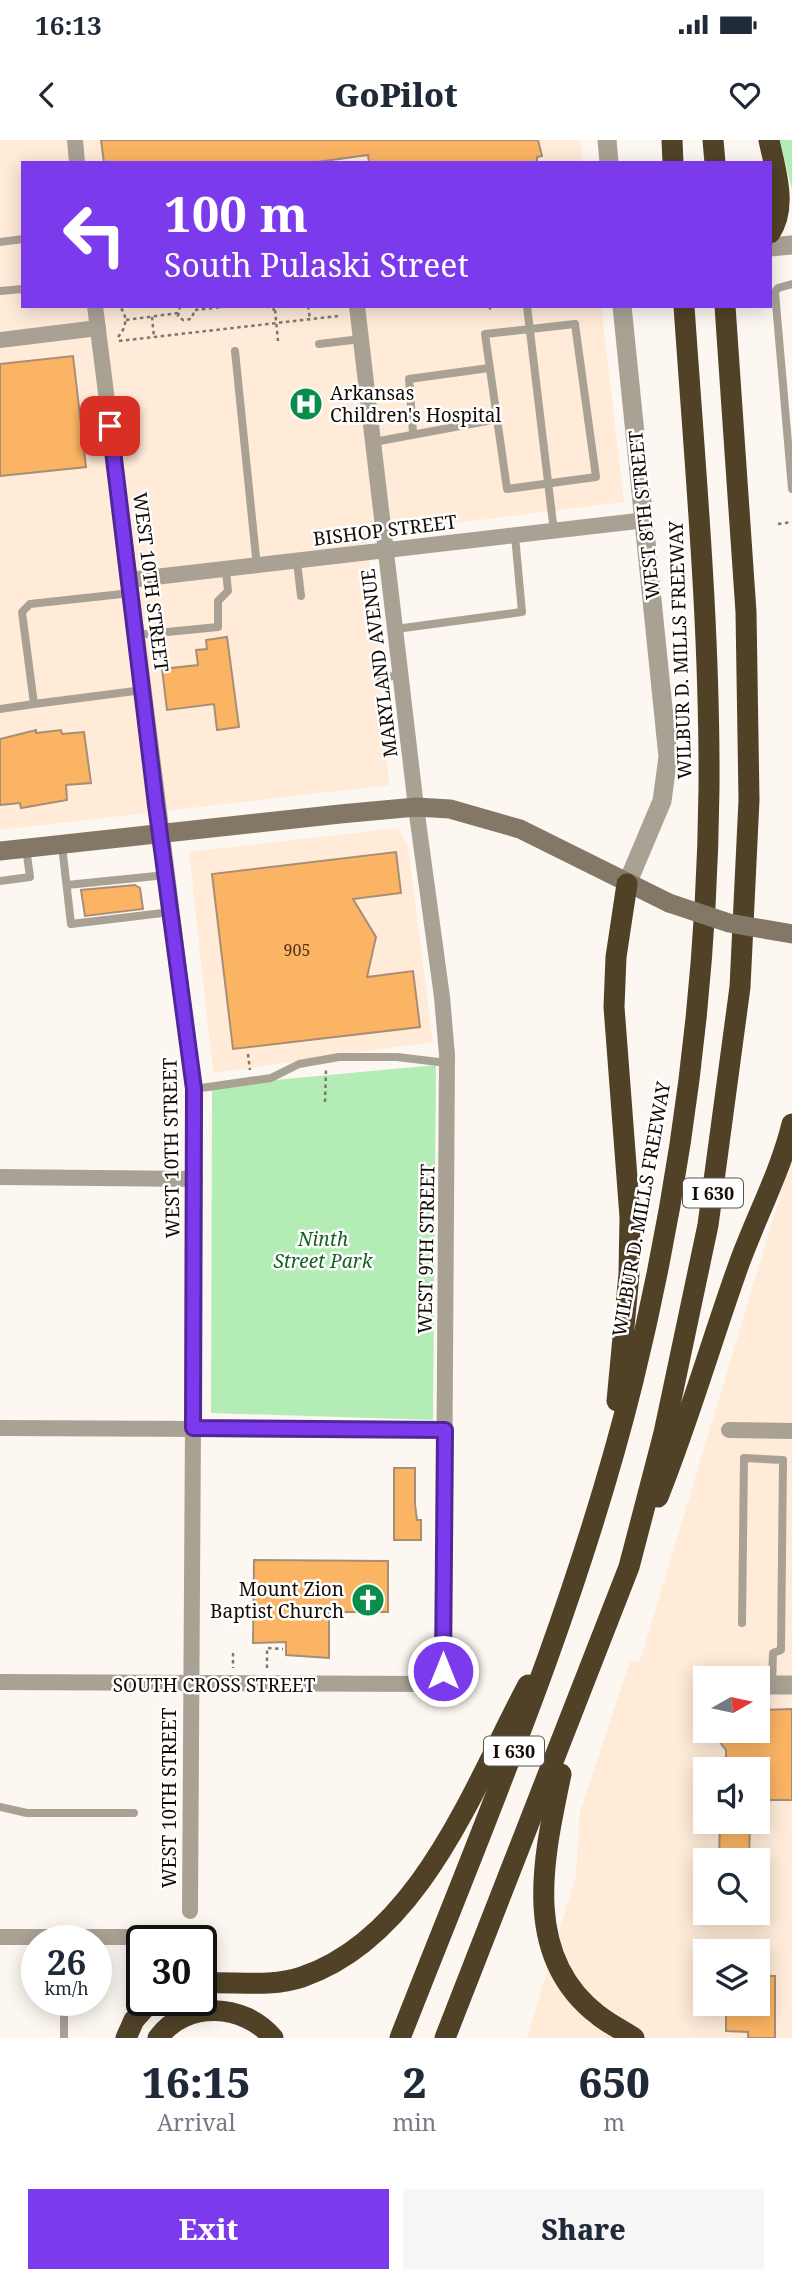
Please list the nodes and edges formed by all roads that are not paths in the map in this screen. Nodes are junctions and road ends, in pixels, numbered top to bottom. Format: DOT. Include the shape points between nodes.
graph roads {
  1 [pos="75,140"];
  2 [pos="607,140"];
  3 [pos="672,140"];
  4 [pos="713,140"];
  5 [pos="769,140"];
  6 [pos="77,161"];
  7 [pos="609,161"];
  8 [pos="673,161"];
  9 [pos="715,161"];
  10 [pos="785,196"];
  11 [pos="772,230"];
  12 [pos="21,239"];
  13 [pos="0,242"];
  14 [pos="792,245"];
  15 [pos="772,247"];
  16 [pos="792,284"];
  17 [pos="21,289"];
  18 [pos="0,291"];
  19 [pos="95,308"];
  20 [pos="357,308"];
  21 [pos="527,308"];
  22 [pos="622,308"];
  23 [pos="684,308"];
  24 [pos="725,308"];
  25 [pos="98,328"];
  26 [pos="530,329"];
  27 [pos="361,339"];
  28 [pos="0,340"];
  29 [pos="319,344"];
  30 [pos="235,351"];
  31 [pos="489,368"];
  32 [pos="498,419"];
  33 [pos="413,432"];
  34 [pos="374,442"];
  35 [pos="549,484"];
  36 [pos="792,489"];
  37 [pos="646,520"];
  38 [pos="554,532"];
  39 [pos="515,536"];
  40 [pos="387,551"];
  41 [pos="297,562"];
  42 [pos="257,567"];
  43 [pos="226,570"];
  44 [pos="130,586"];
  45 [pos="301,596"];
  46 [pos="396,629"];
  47 [pos="136,635"];
  48 [pos="401,675"];
  49 [pos="380,678"];
  50 [pos="143,690"];
  51 [pos="34,704"];
  52 [pos="0,709"];
  53 [pos="416,807"];
  54 [pos="161,833"];
  55 [pos="62,844"];
  56 [pos="26,848"];
  57 [pos="0,851"];
  58 [pos="166,875"];
  59 [pos="0,881"];
  60 [pos="627,884"];
  61 [pos="67,885"];
  62 [pos="171,912"];
  63 [pos="792,934"];
  64 [pos="447,1062"];
  65 [pos="194,1089"];
  66 [pos="792,1124"];
  67 [pos="0,1177"];
  68 [pos="195,1179"];
  69 [pos="0,1428"];
  70 [pos="193,1428"];
  71 [pos="445,1430"];
  72 [pos="729,1430"];
  73 [pos="792,1431"];
  74 [pos="612,1459"];
  75 [pos="629,1567"];
  76 [pos="563,1618"];
  77 [pos="742,1623"];
  78 [pos="769,1666"];
  79 [pos="0,1682"];
  80 [pos="428,1684"];
  81 [pos="190,1685"];
  82 [pos="770,1685"];
  83 [pos="792,1685"];
  84 [pos="572,1717"];
  85 [pos="0,1807"];
  86 [pos="134,1813"];
  87 [pos="190,1911"];
  88 [pos="0,1937"];
  89 [pos="21,1938"];
  90 [pos="217,1983"];
  91 [pos="64,2016"];
  92 [pos="138,2016"];
  93 [pos="64,2038"];
  94 [pos="126,2038"];
  95 [pos="158,2038"];
  96 [pos="273,2038"];
  97 [pos="400,2038"];
  98 [pos="445,2038"];
  99 [pos="634,2038"];
  1 -- 6 [label="street"];
  2 -- 7 [label="street"];
  3 -- 8 [label="highway"];
  4 -- 9 [label="highway"];
  5 -- 10 [label="highway"];
  10 -- 11 [label="highway"];
  12 -- 13 [label="lane"];
  14 -- 15 [label="street"];
  16 -- 36 [label="lane" via="775,292"];
  17 -- 18 [label="lane"];
  19 -- 25 [label="street, WEST 10TH STREET"];
  20 -- 27 [label="street, MARYLAND AVENUE"];
  21 -- 26 [label="lane"];
  22 -- 37 [label="street, WEST 8TH STREET"];
  23 -- 74 [label="highway, WILBUR D. MILLS FREEWAY / I 630" via="705,616 706,848 692,1045 673,1185"];
  24 -- 75 [label="highway, I 630" via="749,731 741,964 708,1225 664,1433"];
  25 -- 28 [label="street"];
  25 -- 44 [label="street, WEST 10TH STREET"];
  26 -- 31 [label="lane" via="485,334"];
  26 -- 35 [label="lane"];
  26 -- 35 [label="lane" via="575,324 596,477"];
  27 -- 29 [label="lane"];
  27 -- 34 [label="street, MARYLAND AVENUE"];
  30 -- 42 [label="lane"];
  31 -- 32 [label="lane"];
  31 -- 33 [label="lane" via="409,379"];
  32 -- 33 [label="lane"];
  32 -- 35 [label="lane" via="507,489"];
  33 -- 34 [label="lane"];
  34 -- 40 [label="street, MARYLAND AVENUE"];
  35 -- 38 [label="lane"];
  37 -- 38 [label="street, BISHOP STREET"];
  37 -- 60 [label="street, WEST 8TH STREET" via="668,757 662,801"];
  38 -- 39 [label="street, BISHOP STREET"];
  39 -- 40 [label="street, BISHOP STREET"];
  39 -- 46 [label="lane" via="522,612"];
  40 -- 41 [label="street, BISHOP STREET"];
  40 -- 46 [label="street, MARYLAND AVENUE"];
  41 -- 42 [label="street, BISHOP STREET"];
  41 -- 45 [label="lane"];
  42 -- 43 [label="street, BISHOP STREET"];
  43 -- 44 [label="street, BISHOP STREET"];
  43 -- 47 [label="lane" via="228,591 218,601 218,627"];
  44 -- 47 [label="street, WEST 10TH STREET"];
  44 -- 51 [label="lane" via="30,604 22,612"];
  46 -- 48 [label="street, MARYLAND AVENUE"];
  47 -- 50 [label="street, WEST 10TH STREET"];
  48 -- 49 [label="lane"];
  48 -- 53 [label="street, MARYLAND AVENUE"];
  50 -- 51 [label="lane"];
  50 -- 54 [label="street, WEST 10TH STREET"];
  51 -- 52 [label="lane"];
  53 -- 54 [label="main road"];
  53 -- 60 [label="main road" via="450,809 506,824"];
  53 -- 64 [label="street, WEST 9TH STREET"];
  54 -- 55 [label="main road"];
  54 -- 58 [label="street, WEST 10TH STREET"];
  55 -- 56 [label="main road"];
  55 -- 61 [label="lane"];
  56 -- 57 [label="main road"];
  56 -- 59 [label="lane" via="30,877"];
  58 -- 61 [label="lane"];
  58 -- 62 [label="street, WEST 10TH STREET"];
  60 -- 63 [label="main road, bridge" via="729,923"];
  60 -- 74 [label="highway" via="614,1007 628,1177 629,1274"];
  61 -- 62 [label="lane" via="72,924"];
  62 -- 65 [label="street, WEST 10TH STREET"];
  64 -- 65 [label="lane" via="397,1057 326,1059 299,1064 271,1078"];
  64 -- 71 [label="street, WEST 9TH STREET"];
  65 -- 68 [label="street, WEST 10TH STREET"];
  66 -- 75 [label="highway" via="771,1189 739,1263 688,1424"];
  67 -- 68 [label="street"];
  68 -- 70 [label="street, WEST 10TH STREET"];
  69 -- 70 [label="street"];
  70 -- 71 [label="street"];
  70 -- 81 [label="street, WEST 10TH STREET"];
  71 -- 80 [label="street, WEST 9TH STREET" via="443,1671 438,1682"];
  72 -- 73 [label="street"];
  74 -- 76 [label="highway, WILBUR D. MILLS FREEWAY / I 630"];
  75 -- 84 [label="highway, I 630"];
  76 -- 90 [label="highway" via="461,1813 421,1881 390,1919 350,1954 302,1977 270,1983"];
  76 -- 97 [label="highway, WILBUR D. MILLS FREEWAY / I 630"];
  77 -- 78 [label="lane" via="744,1458 783,1460 780,1650 772,1653"];
  79 -- 81 [label="street, SOUTH CROSS STREET"];
  80 -- 81 [label="street, SOUTH CROSS STREET"];
  81 -- 87 [label="street, WEST 10TH STREET"];
  82 -- 83 [label="street"];
  84 -- 98 [label="highway, I 630"];
  84 -- 99 [label="highway" via="544,1861 545,1927 559,1969 579,1997"];
  85 -- 86 [label="lane" via="27,1813"];
  88 -- 89 [label="street"];
  91 -- 93 [label="lane"];
  92 -- 94 [label="highway"];
  95 -- 96 [label="highway" via="182,2018 217,2011 245,2016"];
}
